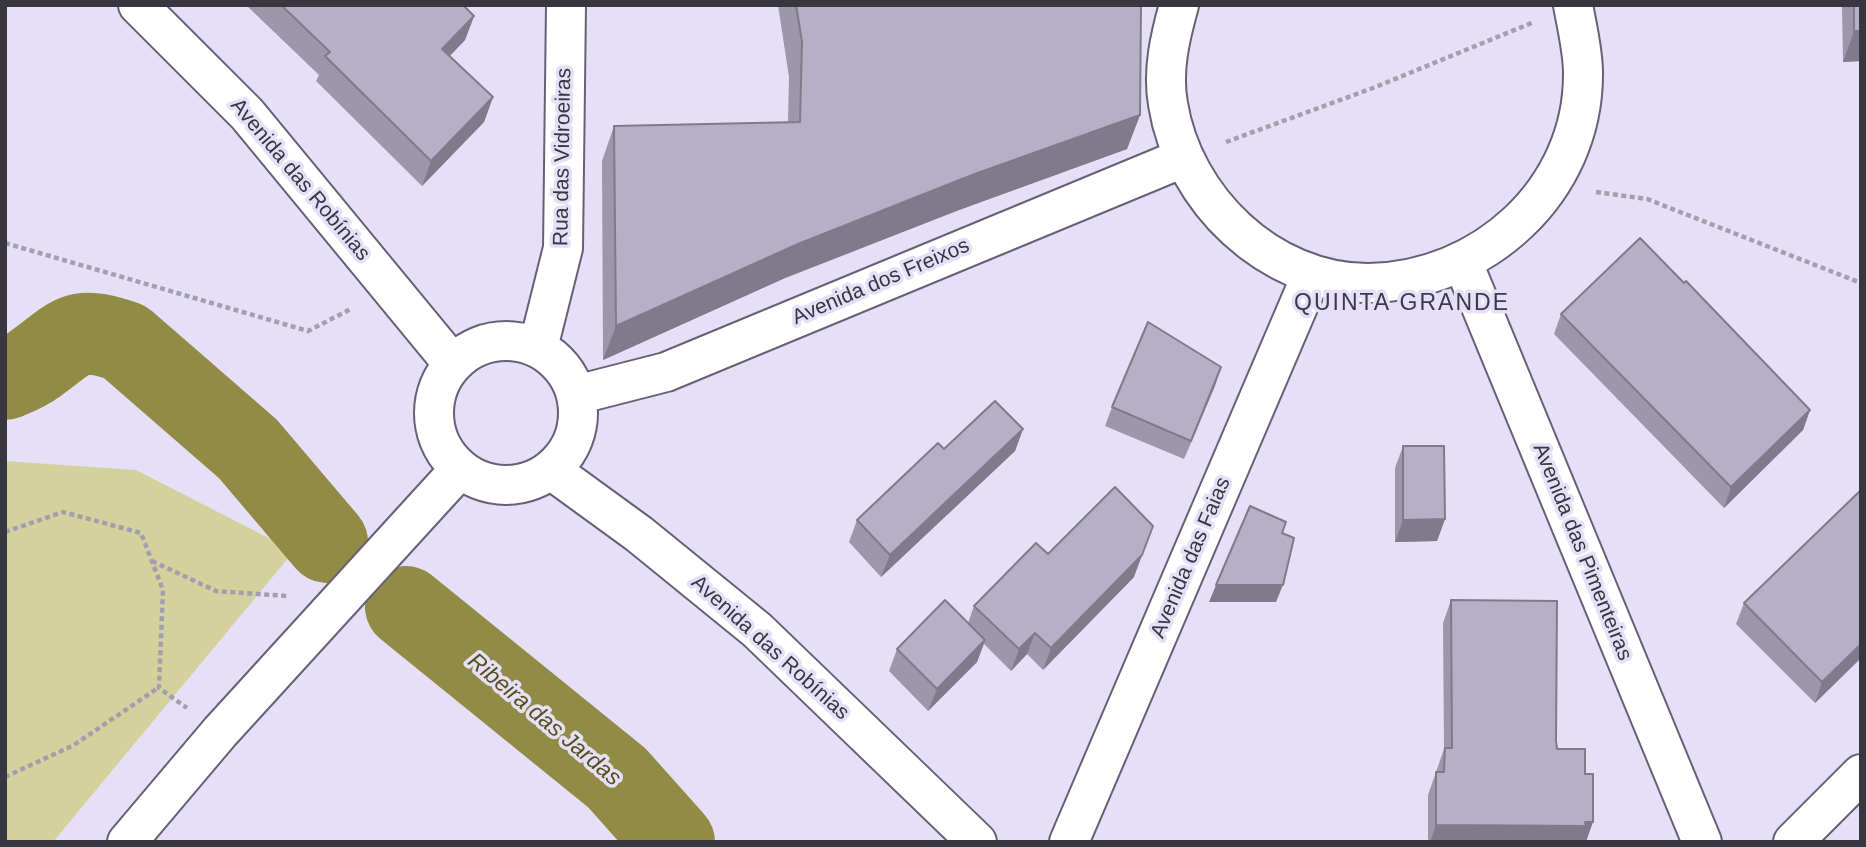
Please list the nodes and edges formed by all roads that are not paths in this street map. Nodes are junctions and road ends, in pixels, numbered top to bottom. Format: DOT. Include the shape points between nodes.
graph roads {
  1 [pos="138,5"];
  2 [pos="565,5"];
  3 [pos="1180,5"];
  4 [pos="1574,6"];
  5 [pos="1183,158"];
  6 [pos="1463,263"];
  7 [pos="1312,274"];
  8 [pos="538,348"];
  9 [pos="453,364"];
  10 [pos="576,395"];
  11 [pos="460,469"];
  12 [pos="551,470"];
  13 [pos="1861,774"];
  14 [pos="127,842"];
  15 [pos="977,842"];
  16 [pos="1069,842"];
  17 [pos="1702,842"];
  18 [pos="1793,842"];
  1 -- 9 [label="street, Avenida das Robínias" via="247,114"];
  2 -- 8 [label="street, Rua das Vidroeiras" via="563,248"];
  3 -- 5 [label="street" via="1168,46 1167,103"];
  4 -- 6 [label="street" via="1583,74 1574,132 1550,186 1512,231"];
  5 -- 7 [label="street" via="1215,210 1262,250"];
  5 -- 10 [label="street, Avenida dos Freixos" via="666,372"];
  6 -- 7 [label="street" via="1416,279 1366,283"];
  6 -- 17 [label="street, Avenida das Pimenteiras"];
  7 -- 16 [label="street, Avenida das Faias"];
  8 -- 9 [label="street" via="516,341 494,342"];
  8 -- 10 [label="street" via="562,368"];
  9 -- 11 [label="street" via="434,406 435,430 444,452"];
  10 -- 12 [label="street" via="575,436"];
  11 -- 12 [label="street" via="481,481 505,486 530,482"];
  11 -- 14 [label="street" via="220,732"];
  12 -- 15 [label="street, Avenida das Robínias" via="757,630"];
  13 -- 18 [label="street"];
}
